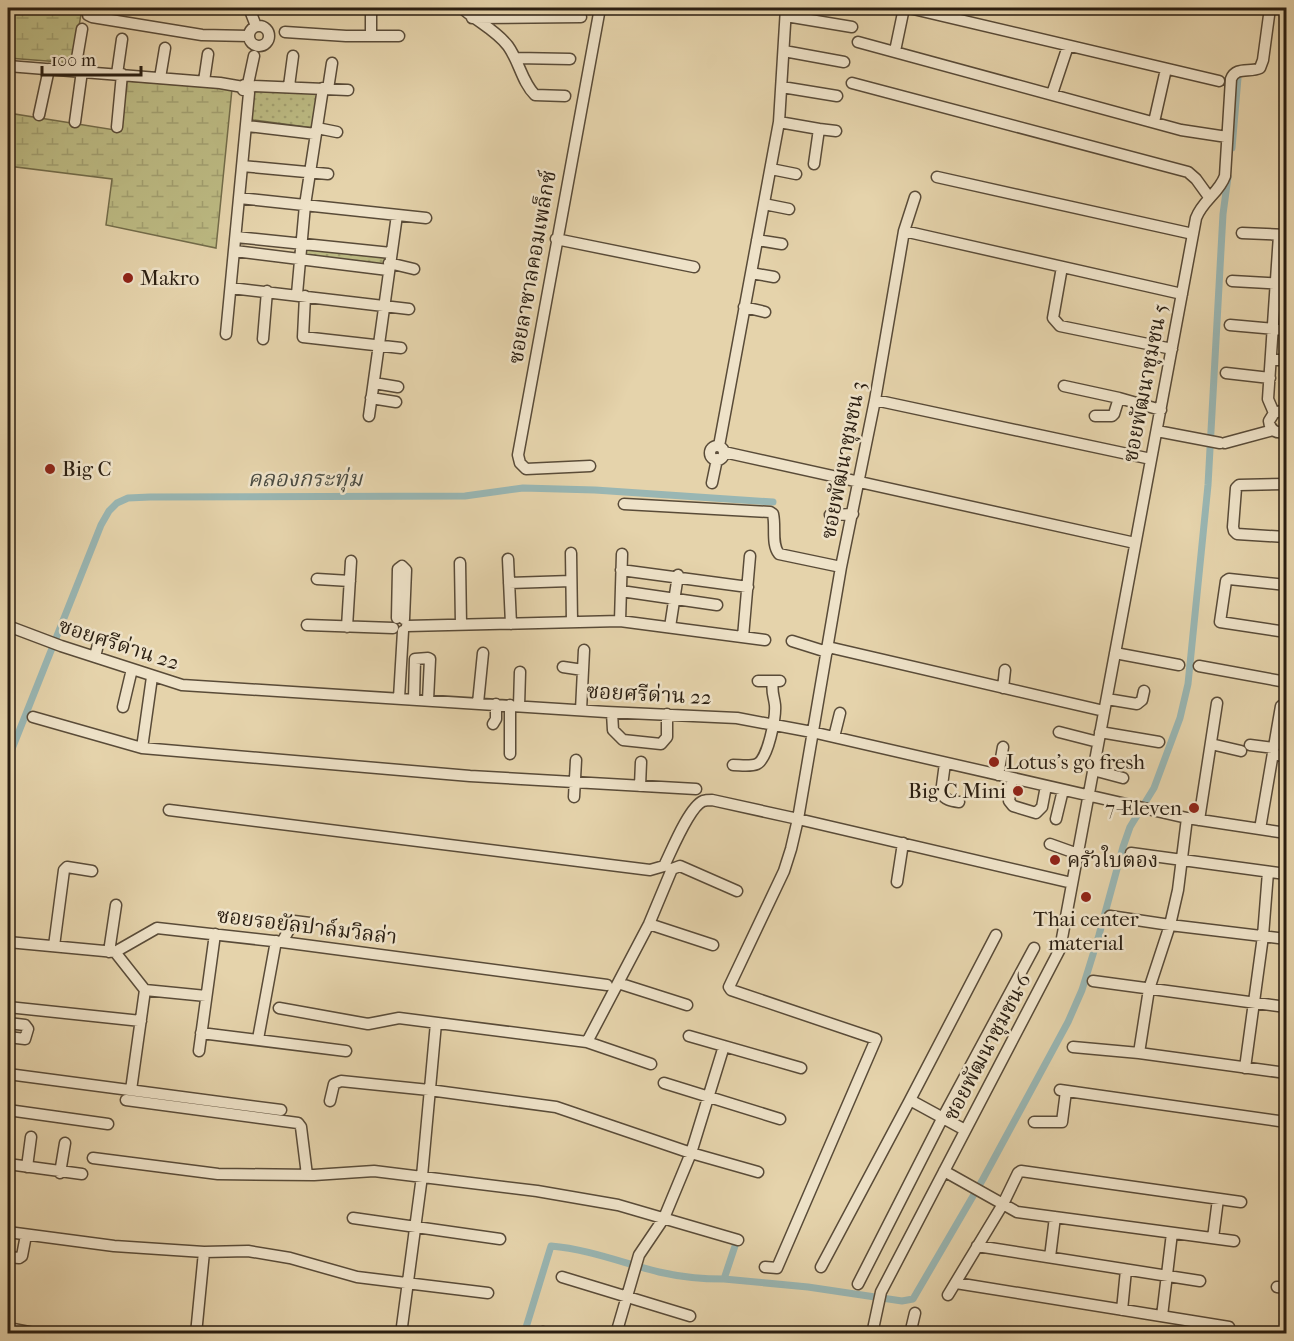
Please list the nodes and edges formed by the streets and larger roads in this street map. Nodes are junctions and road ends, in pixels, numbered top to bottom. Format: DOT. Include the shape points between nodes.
graph roads {
  1 [pos="88,8"];
  2 [pos="249,8"];
  3 [pos="371,8"];
  4 [pos="462,8"];
  5 [pos="600,8"];
  6 [pos="903,8"];
  7 [pos="909,8"];
  8 [pos="1270,8"];
  9 [pos="786,12"];
  10 [pos="581,17"];
  11 [pos="472,18"];
  12 [pos="256,26"];
  13 [pos="852,27"];
  14 [pos="82,29"];
  15 [pos="285,32"];
  16 [pos="249,36"];
  17 [pos="371,36"];
  18 [pos="399,36"];
  19 [pos="122,39"];
  20 [pos="858,42"];
  21 [pos="1068,46"];
  22 [pos="165,48"];
  23 [pos="784,51"];
  24 [pos="895,51"];
  25 [pos="208,54"];
  26 [pos="254,56"];
  27 [pos="293,56"];
  28 [pos="516,58"];
  29 [pos="570,59"];
  30 [pos="844,62"];
  31 [pos="332,63"];
  32 [pos="8,66"];
  33 [pos="48,69"];
  34 [pos="1166,69"];
  35 [pos="78,71"];
  36 [pos="120,74"];
  37 [pos="160,78"];
  38 [pos="204,81"];
  39 [pos="1220,81"];
  40 [pos="852,83"];
  41 [pos="248,87"];
  42 [pos="289,87"];
  43 [pos="782,87"];
  44 [pos="325,89"];
  45 [pos="348,90"];
  46 [pos="1052,94"];
  47 [pos="565,96"];
  48 [pos="837,96"];
  49 [pos="39,115"];
  50 [pos="75,122"];
  51 [pos="779,122"];
  52 [pos="1154,122"];
  53 [pos="247,126"];
  54 [pos="117,127"];
  55 [pos="819,129"];
  56 [pos="316,131"];
  57 [pos="836,131"];
  58 [pos="337,132"];
  59 [pos="1227,137"];
  60 [pos="814,164"];
  61 [pos="242,166"];
  62 [pos="771,169"];
  63 [pos="310,172"];
  64 [pos="328,174"];
  65 [pos="796,174"];
  66 [pos="937,177"];
  67 [pos="915,197"];
  68 [pos="1209,197"];
  69 [pos="239,198"];
  70 [pos="764,204"];
  71 [pos="305,205"];
  72 [pos="789,209"];
  73 [pos="397,215"];
  74 [pos="426,218"];
  75 [pos="904,231"];
  76 [pos="1242,233"];
  77 [pos="1193,234"];
  78 [pos="1283,235"];
  79 [pos="236,237"];
  80 [pos="556,238"];
  81 [pos="757,240"];
  82 [pos="303,244"];
  83 [pos="782,244"];
  84 [pos="235,251"];
  85 [pos="301,259"];
  86 [pos="389,262"];
  87 [pos="694,267"];
  88 [pos="1062,267"];
  89 [pos="414,269"];
  90 [pos="750,273"];
  91 [pos="774,277"];
  92 [pos="1232,280"];
  93 [pos="1281,283"];
  94 [pos="231,288"];
  95 [pos="267,291"];
  96 [pos="1182,294"];
  97 [pos="301,295"];
  98 [pos="383,305"];
  99 [pos="744,307"];
  100 [pos="409,309"];
  101 [pos="765,312"];
  102 [pos="1230,325"];
  103 [pos="1272,330"];
  104 [pos="1287,330"];
  105 [pos="226,334"];
  106 [pos="263,339"];
  107 [pos="378,346"];
  108 [pos="401,348"];
  109 [pos="1172,349"];
  110 [pos="1270,360"];
  111 [pos="1287,360"];
  112 [pos="1226,373"];
  113 [pos="1270,378"];
  114 [pos="374,382"];
  115 [pos="1065,386"];
  116 [pos="398,387"];
  117 [pos="371,398"];
  118 [pos="1119,398"];
  119 [pos="875,400"];
  120 [pos="396,402"];
  121 [pos="1161,410"];
  122 [pos="1274,413"];
  123 [pos="1287,414"];
  124 [pos="369,416"];
  125 [pos="1095,416"];
  126 [pos="1272,429"];
  127 [pos="1157,431"];
  128 [pos="1286,431"];
  129 [pos="720,453"];
  130 [pos="1151,459"];
  131 [pos="590,466"];
  132 [pos="859,482"];
  133 [pos="712,483"];
  134 [pos="1287,484"];
  135 [pos="624,504"];
  136 [pos="853,514"];
  137 [pos="830,515"];
  138 [pos="1287,537"];
  139 [pos="1135,543"];
  140 [pos="572,553"];
  141 [pos="622,554"];
  142 [pos="750,556"];
  143 [pos="508,559"];
  144 [pos="351,561"];
  145 [pos="460,563"];
  146 [pos="841,567"];
  147 [pos="621,570"];
  148 [pos="678,577"];
  149 [pos="317,579"];
  150 [pos="350,581"];
  151 [pos="571,581"];
  152 [pos="509,583"];
  153 [pos="1287,585"];
  154 [pos="748,587"];
  155 [pos="621,591"];
  156 [pos="674,599"];
  157 [pos="717,605"];
  158 [pos="620,621"];
  159 [pos="572,622"];
  160 [pos="461,624"];
  161 [pos="511,624"];
  162 [pos="306,625"];
  163 [pos="8,626"];
  164 [pos="400,626"];
  165 [pos="348,627"];
  166 [pos="670,627"];
  167 [pos="1287,632"];
  168 [pos="743,637"];
  169 [pos="99,640"];
  170 [pos="765,640"];
  171 [pos="792,641"];
  172 [pos="584,650"];
  173 [pos="827,650"];
  174 [pos="483,653"];
  175 [pos="1115,653"];
  176 [pos="94,657"];
  177 [pos="1179,665"];
  178 [pos="1199,666"];
  179 [pos="562,667"];
  180 [pos="132,669"];
  181 [pos="583,670"];
  182 [pos="1005,670"];
  183 [pos="520,672"];
  184 [pos="152,677"];
  185 [pos="758,681"];
  186 [pos="1287,682"];
  187 [pos="1003,688"];
  188 [pos="1144,690"];
  189 [pos="396,698"];
  190 [pos="414,699"];
  191 [pos="1107,699"];
  192 [pos="428,700"];
  193 [pos="478,703"];
  194 [pos="1217,703"];
  195 [pos="1287,703"];
  196 [pos="496,704"];
  197 [pos="514,705"];
  198 [pos="123,706"];
  199 [pos="581,711"];
  200 [pos="1104,711"];
  201 [pos="612,712"];
  202 [pos="840,713"];
  203 [pos="667,714"];
  204 [pos="33,717"];
  205 [pos="493,724"];
  206 [pos="772,724"];
  207 [pos="812,732"];
  208 [pos="1059,732"];
  209 [pos="834,737"];
  210 [pos="1099,737"];
  211 [pos="1159,742"];
  212 [pos="1211,744"];
  213 [pos="1003,747"];
  214 [pos="142,748"];
  215 [pos="1273,751"];
  216 [pos="510,754"];
  217 [pos="1287,757"];
  218 [pos="576,760"];
  219 [pos="641,762"];
  220 [pos="945,763"];
  221 [pos="733,765"];
  222 [pos="1093,770"];
  223 [pos="998,775"];
  224 [pos="1123,778"];
  225 [pos="1012,779"];
  226 [pos="575,782"];
  227 [pos="640,786"];
  228 [pos="1046,786"];
  229 [pos="696,789"];
  230 [pos="1063,790"];
  231 [pos="1087,796"];
  232 [pos="574,798"];
  233 [pos="959,802"];
  234 [pos="170,810"];
  235 [pos="1187,818"];
  236 [pos="798,819"];
  237 [pos="1056,819"];
  238 [pos="1199,820"];
  239 [pos="1260,830"];
  240 [pos="1287,833"];
  241 [pos="903,843"];
  242 [pos="1050,844"];
  243 [pos="1131,853"];
  244 [pos="1077,855"];
  245 [pos="1181,861"];
  246 [pos="92,871"];
  247 [pos="1268,872"];
  248 [pos="1287,874"];
  249 [pos="897,882"];
  250 [pos="1072,883"];
  251 [pos="737,891"];
  252 [pos="116,905"];
  253 [pos="1110,916"];
  254 [pos="310,923"];
  255 [pos="649,924"];
  256 [pos="1170,925"];
  257 [pos="215,934"];
  258 [pos="996,935"];
  259 [pos="1263,936"];
  260 [pos="1287,939"];
  261 [pos="279,941"];
  262 [pos="8,942"];
  263 [pos="713,945"];
  264 [pos="54,946"];
  265 [pos="1034,948"];
  266 [pos="112,952"];
  267 [pos="1093,981"];
  268 [pos="613,984"];
  269 [pos="1149,989"];
  270 [pos="145,990"];
  271 [pos="207,996"];
  272 [pos="1254,1002"];
  273 [pos="687,1005"];
  274 [pos="8,1007"];
  275 [pos="1287,1007"];
  276 [pos="279,1008"];
  277 [pos="141,1021"];
  278 [pos="8,1023"];
  279 [pos="436,1023"];
  280 [pos="201,1033"];
  281 [pos="689,1035"];
  282 [pos="8,1037"];
  283 [pos="258,1039"];
  284 [pos="587,1042"];
  285 [pos="724,1046"];
  286 [pos="1073,1047"];
  287 [pos="199,1051"];
  288 [pos="346,1051"];
  289 [pos="1139,1053"];
  290 [pos="651,1064"];
  291 [pos="801,1068"];
  292 [pos="1245,1068"];
  293 [pos="1287,1073"];
  294 [pos="8,1074"];
  295 [pos="664,1083"];
  296 [pos="429,1090"];
  297 [pos="128,1095"];
  298 [pos="707,1097"];
  299 [pos="910,1100"];
  300 [pos="330,1101"];
  301 [pos="8,1110"];
  302 [pos="281,1110"];
  303 [pos="943,1117"];
  304 [pos="780,1119"];
  305 [pos="1034,1122"];
  306 [pos="1287,1122"];
  307 [pos="108,1124"];
  308 [pos="965,1130"];
  309 [pos="32,1137"];
  310 [pos="65,1143"];
  311 [pos="691,1153"];
  312 [pos="93,1158"];
  313 [pos="8,1164"];
  314 [pos="27,1167"];
  315 [pos="944,1171"];
  316 [pos="758,1172"];
  317 [pos="60,1173"];
  318 [pos="82,1174"];
  319 [pos="307,1175"];
  320 [pos="422,1176"];
  321 [pos="1218,1199"];
  322 [pos="1241,1202"];
  323 [pos="1003,1204"];
  324 [pos="1055,1217"];
  325 [pos="353,1218"];
  326 [pos="664,1218"];
  327 [pos="414,1226"];
  328 [pos="8,1232"];
  329 [pos="1172,1233"];
  330 [pos="26,1235"];
  331 [pos="1213,1238"];
  332 [pos="500,1239"];
  333 [pos="738,1240"];
  334 [pos="1234,1241"];
  335 [pos="977,1246"];
  336 [pos="204,1252"];
  337 [pos="8,1257"];
  338 [pos="1050,1257"];
  339 [pos="765,1267"];
  340 [pos="821,1267"];
  341 [pos="1126,1270"];
  342 [pos="1167,1276"];
  343 [pos="562,1277"];
  344 [pos="1200,1281"];
  345 [pos="956,1283"];
  346 [pos="407,1284"];
  347 [pos="858,1284"];
  348 [pos="488,1293"];
  349 [pos="948,1295"];
  350 [pos="627,1298"];
  351 [pos="1122,1310"];
  352 [pos="915,1313"];
  353 [pos="690,1316"];
  354 [pos="1162,1316"];
  355 [pos="1229,1327"];
  356 [pos="8,1328"];
  357 [pos="355,1333"];
  358 [pos="39,1334"];
  359 [pos="196,1334"];
  360 [pos="363,1334"];
  361 [pos="401,1334"];
  362 [pos="616,1334"];
  363 [pos="872,1334"];
  364 [pos="910,1334"];
  1 -- 16 [label="street" via="92,17 201,35"];
  2 -- 12 [label="street"];
  3 -- 17 [label="street"];
  4 -- 11 [label="street"];
  5 -- 80 [label="street, ซอยลาซาลคอมเพล็กซ์"];
  6 -- 24 [label="street"];
  7 -- 21 [label="street"];
  8 -- 59 [label="street, ซอยพัฒนาชุมชน 5" via="1260,68 1233,74"];
  9 -- 13 [label="street"];
  9 -- 23 [label="street"];
  10 -- 11 [label="street"];
  11 -- 28 [label="street" via="501,39"];
  12 -- 16 [label="street"];
  12 -- 16 [label="street" via="267,29 268,41 256,46"];
  14 -- 35 [label="street"];
  15 -- 17 [label="street"];
  17 -- 18 [label="street"];
  19 -- 36 [label="street"];
  20 -- 24 [label="street"];
  21 -- 34 [label="street"];
  21 -- 46 [label="street"];
  22 -- 37 [label="street"];
  23 -- 30 [label="street"];
  23 -- 43 [label="street"];
  24 -- 46 [label="street"];
  25 -- 38 [label="street"];
  26 -- 41 [label="street"];
  27 -- 42 [label="street"];
  28 -- 29 [label="street"];
  28 -- 47 [label="street" via="536,95"];
  31 -- 44 [label="street"];
  32 -- 33 [label="street"];
  33 -- 35 [label="street"];
  33 -- 49 [label="street"];
  34 -- 39 [label="street"];
  34 -- 52 [label="street"];
  35 -- 36 [label="street"];
  35 -- 50 [label="street"];
  36 -- 37 [label="street"];
  36 -- 54 [label="street"];
  37 -- 38 [label="street"];
  38 -- 41 [label="street"];
  40 -- 68 [label="street" via="1188,172"];
  41 -- 42 [label="street"];
  41 -- 53 [label="street"];
  42 -- 44 [label="street"];
  43 -- 48 [label="street"];
  43 -- 51 [label="street"];
  44 -- 45 [label="street"];
  44 -- 56 [label="street"];
  46 -- 52 [label="street"];
  51 -- 55 [label="street"];
  51 -- 62 [label="street"];
  52 -- 59 [label="street"];
  53 -- 56 [label="street"];
  53 -- 61 [label="street"];
  55 -- 57 [label="street"];
  55 -- 60 [label="street"];
  56 -- 58 [label="street"];
  56 -- 63 [label="street"];
  59 -- 68 [label="street, ซอยพัฒนาชุมชน 5" via="1225,176"];
  61 -- 63 [label="street"];
  61 -- 69 [label="street"];
  62 -- 65 [label="street"];
  62 -- 70 [label="street"];
  63 -- 64 [label="street"];
  63 -- 71 [label="street"];
  66 -- 77 [label="street"];
  67 -- 75 [label="street, ซอยพัฒนาชุมชน 3"];
  68 -- 77 [label="street, ซอยพัฒนาชุมชน 5" via="1200,207"];
  69 -- 71 [label="street"];
  69 -- 79 [label="street"];
  70 -- 72 [label="street"];
  70 -- 81 [label="street"];
  71 -- 73 [label="street"];
  71 -- 82 [label="street"];
  73 -- 74 [label="street"];
  73 -- 86 [label="street"];
  75 -- 88 [label="street"];
  75 -- 119 [label="street, ซอยพัฒนาชุมชน 3"];
  76 -- 78 [label="street"];
  77 -- 96 [label="street, ซอยพัฒนาชุมชน 5"];
  78 -- 93 [label="street"];
  79 -- 82 [label="street"];
  79 -- 84 [label="street"];
  80 -- 87 [label="street"];
  80 -- 131 [label="street, ซอยลาซาลคอมเพล็กซ์" via="518,455 526,469"];
  81 -- 83 [label="street"];
  81 -- 90 [label="street"];
  82 -- 85 [label="street"];
  82 -- 86 [label="street"];
  84 -- 85 [label="street"];
  84 -- 94 [label="street"];
  85 -- 86 [label="street"];
  85 -- 97 [label="street"];
  86 -- 89 [label="street"];
  86 -- 98 [label="street"];
  88 -- 96 [label="street"];
  88 -- 109 [label="street" via="1053,318 1060,326"];
  90 -- 91 [label="street"];
  90 -- 99 [label="street"];
  92 -- 93 [label="street"];
  93 -- 103 [label="street"];
  94 -- 95 [label="street"];
  94 -- 105 [label="street"];
  95 -- 97 [label="street"];
  95 -- 106 [label="street"];
  96 -- 109 [label="street, ซอยพัฒนาชุมชน 5"];
  97 -- 98 [label="street"];
  97 -- 107 [label="street" via="303,337"];
  98 -- 100 [label="street"];
  98 -- 107 [label="street"];
  99 -- 101 [label="street"];
  99 -- 129 [label="street"];
  102 -- 103 [label="street"];
  103 -- 104 [label="street"];
  103 -- 110 [label="street"];
  107 -- 108 [label="street"];
  107 -- 114 [label="street"];
  109 -- 121 [label="street, ซอยพัฒนาชุมชน 5"];
  110 -- 111 [label="street"];
  110 -- 113 [label="street"];
  112 -- 113 [label="street"];
  113 -- 122 [label="street" via="1268,399"];
  114 -- 116 [label="street"];
  114 -- 117 [label="street"];
  115 -- 118 [label="street"];
  117 -- 120 [label="street"];
  117 -- 124 [label="street"];
  118 -- 121 [label="street"];
  118 -- 125 [label="street" via="1112,416"];
  119 -- 130 [label="street"];
  119 -- 132 [label="street, ซอยพัฒนาชุมชน 3"];
  121 -- 127 [label="street, ซอยพัฒนาชุมชน 5"];
  122 -- 123 [label="street"];
  122 -- 126 [label="street" via="1269,421"];
  126 -- 127 [label="street" via="1220,441"];
  126 -- 128 [label="street"];
  127 -- 130 [label="street, ซอยพัฒนาชุมชน 5"];
  129 -- 132 [label="street"];
  129 -- 133 [label="street"];
  130 -- 139 [label="street, ซอยพัฒนาชุมชน 5"];
  132 -- 136 [label="street, ซอยพัฒนาชุมชน 3"];
  132 -- 139 [label="street"];
  134 -- 138 [label="street" via="1239,485 1233,527 1237,534"];
  135 -- 146 [label="street" via="770,512 775,519 775,547 779,554"];
  136 -- 137 [label="street"];
  136 -- 146 [label="street, ซอยพัฒนาชุมชน 3"];
  139 -- 175 [label="street, ซอยพัฒนาชุมชน 5"];
  140 -- 151 [label="street"];
  141 -- 147 [label="street"];
  142 -- 154 [label="street"];
  143 -- 152 [label="street"];
  144 -- 150 [label="street"];
  145 -- 160 [label="street"];
  146 -- 173 [label="street, ซอยพัฒนาชุมชน 3"];
  147 -- 148 [label="street"];
  147 -- 155 [label="street"];
  148 -- 154 [label="street"];
  148 -- 156 [label="street"];
  149 -- 150 [label="street"];
  150 -- 165 [label="street"];
  151 -- 152 [label="street"];
  151 -- 159 [label="street"];
  152 -- 161 [label="street"];
  153 -- 167 [label="street" via="1229,579 1220,622"];
  154 -- 168 [label="street"];
  155 -- 156 [label="street"];
  155 -- 158 [label="street"];
  156 -- 157 [label="street"];
  156 -- 166 [label="street"];
  158 -- 159 [label="street"];
  158 -- 166 [label="street"];
  159 -- 161 [label="street"];
  160 -- 161 [label="street"];
  160 -- 164 [label="street"];
  162 -- 165 [label="street"];
  163 -- 176 [label="street, ซอยศรีด่าน 22"];
  164 -- 165 [label="street"];
  164 -- 189 [label="street"];
  166 -- 168 [label="street"];
  168 -- 170 [label="street"];
  169 -- 176 [label="street"];
  171 -- 173 [label="street"];
  172 -- 181 [label="street"];
  173 -- 187 [label="street"];
  173 -- 207 [label="street, ซอยพัฒนาชุมชน 3"];
  174 -- 193 [label="street"];
  175 -- 177 [label="street"];
  175 -- 191 [label="street, ซอยพัฒนาชุมชน 5"];
  176 -- 180 [label="street, ซอยศรีด่าน 22"];
  178 -- 186 [label="street"];
  179 -- 181 [label="street"];
  180 -- 184 [label="street, ซอยศรีด่าน 22"];
  180 -- 198 [label="street"];
  181 -- 199 [label="street"];
  182 -- 187 [label="street"];
  183 -- 197 [label="street"];
  184 -- 189 [label="street, ซอยศรีด่าน 22" via="182,685"];
  184 -- 214 [label="street"];
  185 -- 206 [label="street" via="777,682 771,693 775,706"];
  187 -- 200 [label="street"];
  188 -- 191 [label="street" via="1137,704"];
  189 -- 190 [label="street, ซอยศรีด่าน 22"];
  190 -- 192 [label="street, ซอยศรีด่าน 22"];
  190 -- 192 [label="street" via="415,659 428,658"];
  191 -- 200 [label="street, ซอยพัฒนาชุมชน 5"];
  192 -- 193 [label="street, ซอยศรีด่าน 22"];
  193 -- 196 [label="street, ซอยศรีด่าน 22"];
  194 -- 212 [label="street"];
  195 -- 215 [label="street" via="1281,706"];
  196 -- 197 [label="street, ซอยศรีด่าน 22"];
  196 -- 205 [label="street"];
  197 -- 199 [label="street, ซอยศรีด่าน 22"];
  197 -- 216 [label="street"];
  199 -- 201 [label="street, ซอยศรีด่าน 22"];
  200 -- 210 [label="street, ซอยพัฒนาชุมชน 5"];
  201 -- 203 [label="street, ซอยศรีด่าน 22"];
  201 -- 203 [label="street" via="613,730 623,740 661,744 667,737"];
  202 -- 209 [label="street"];
  203 -- 206 [label="street, ซอยศรีด่าน 22"];
  204 -- 214 [label="street"];
  206 -- 207 [label="street, ซอยศรีด่าน 22"];
  206 -- 221 [label="street" via="761,762 754,766"];
  207 -- 209 [label="street, ซอยศรีด่าน 22"];
  207 -- 236 [label="street, ซอยพัฒนาชุมชน 3"];
  208 -- 210 [label="street"];
  209 -- 220 [label="street, ซอยศรีด่าน 22"];
  210 -- 211 [label="street"];
  210 -- 222 [label="street, ซอยพัฒนาชุมชน 5"];
  212 -- 215 [label="street"];
  212 -- 238 [label="street"];
  213 -- 223 [label="street"];
  214 -- 226 [label="street"];
  215 -- 217 [label="street"];
  215 -- 239 [label="street"];
  218 -- 226 [label="street"];
  219 -- 227 [label="street"];
  220 -- 223 [label="street, ซอยศรีด่าน 22"];
  220 -- 233 [label="street" via="941,793 950,801"];
  222 -- 224 [label="street"];
  222 -- 231 [label="street, ซอยพัฒนาชุมชน 5"];
  223 -- 225 [label="street, ซอยศรีด่าน 22"];
  225 -- 228 [label="street, ซอยศรีด่าน 22"];
  225 -- 228 [label="street" via="1009,801 1035,813 1042,807"];
  226 -- 227 [label="street"];
  226 -- 232 [label="street"];
  227 -- 229 [label="street"];
  228 -- 230 [label="street, ซอยศรีด่าน 22"];
  230 -- 231 [label="street, ซอยศรีด่าน 22"];
  230 -- 237 [label="street"];
  231 -- 235 [label="street, ซอยศรีด่าน 22"];
  231 -- 244 [label="street, ซอยพัฒนาชุมชน 6"];
  234 -- 236 [label="street" via="650,870 664,866 702,801"];
  235 -- 238 [label="street, ซอยศรีด่าน 22"];
  235 -- 245 [label="street"];
  236 -- 241 [label="street"];
  236 -- 339 [label="street, ซอยพัฒนาชุมชน 3" via="784,871 729,987 876,1039 777,1268"];
  238 -- 239 [label="street, ซอยศรีด่าน 22"];
  239 -- 240 [label="street, ซอยศรีด่าน 22"];
  241 -- 249 [label="street"];
  241 -- 250 [label="street"];
  242 -- 244 [label="street"];
  243 -- 245 [label="street"];
  244 -- 250 [label="street, ซอยพัฒนาชุมชน 6"];
  245 -- 247 [label="street"];
  245 -- 256 [label="street"];
  246 -- 264 [label="street" via="67,867 64,870"];
  247 -- 248 [label="street"];
  247 -- 259 [label="street"];
  250 -- 308 [label="street, ซอยพัฒนาชุมชน 6" via="1058,956"];
  251 -- 255 [label="street" via="676,867"];
  252 -- 266 [label="street"];
  253 -- 256 [label="street"];
  254 -- 261 [label="street" via="294,921"];
  255 -- 263 [label="street"];
  255 -- 268 [label="street"];
  256 -- 259 [label="street"];
  256 -- 269 [label="street"];
  257 -- 261 [label="street, ซอยรอยัลปาล์มวิลล่า"];
  257 -- 266 [label="street, ซอยรอยัลปาล์มวิลล่า" via="157,928"];
  257 -- 271 [label="street"];
  258 -- 299 [label="street"];
  259 -- 260 [label="street"];
  259 -- 272 [label="street"];
  261 -- 268 [label="street, ซอยรอยัลปาล์มวิลล่า"];
  261 -- 283 [label="street"];
  262 -- 264 [label="street"];
  264 -- 266 [label="street"];
  265 -- 303 [label="street"];
  266 -- 270 [label="street"];
  267 -- 269 [label="street"];
  268 -- 273 [label="street, ซอยรอยัลปาล์มวิลล่า"];
  268 -- 284 [label="street"];
  269 -- 272 [label="street"];
  269 -- 289 [label="street"];
  270 -- 271 [label="street"];
  270 -- 277 [label="street"];
  271 -- 280 [label="street"];
  272 -- 275 [label="street"];
  272 -- 292 [label="street"];
  274 -- 277 [label="street"];
  276 -- 279 [label="street" via="368,1024 399,1018"];
  277 -- 297 [label="street"];
  278 -- 282 [label="street" via="28,1029 25,1039"];
  279 -- 284 [label="street"];
  279 -- 296 [label="street"];
  280 -- 283 [label="street"];
  280 -- 287 [label="street"];
  281 -- 285 [label="street"];
  283 -- 288 [label="street"];
  284 -- 290 [label="street"];
  285 -- 291 [label="street"];
  285 -- 298 [label="street"];
  286 -- 289 [label="street"];
  289 -- 292 [label="street"];
  292 -- 293 [label="street"];
  294 -- 297 [label="street"];
  295 -- 298 [label="street"];
  296 -- 300 [label="street" via="341,1081 334,1084"];
  296 -- 311 [label="street" via="556,1107"];
  296 -- 320 [label="street"];
  297 -- 302 [label="street"];
  297 -- 319 [label="street" via="298,1123"];
  298 -- 304 [label="street"];
  298 -- 311 [label="street"];
  299 -- 303 [label="street"];
  299 -- 340 [label="street"];
  301 -- 307 [label="street"];
  303 -- 308 [label="street"];
  303 -- 347 [label="street"];
  305 -- 306 [label="street" via="1062,1122 1063,1091"];
  308 -- 315 [label="street, ซอยพัฒนาชุมชน 6"];
  309 -- 314 [label="street"];
  310 -- 317 [label="street"];
  311 -- 316 [label="street"];
  311 -- 326 [label="street"];
  312 -- 319 [label="street" via="218,1174"];
  313 -- 314 [label="street"];
  314 -- 317 [label="street"];
  315 -- 323 [label="street"];
  315 -- 363 [label="street, ซอยพัฒนาชุมชน 6" via="879,1297"];
  317 -- 318 [label="street"];
  319 -- 320 [label="street" via="374,1172"];
  320 -- 326 [label="street" via="559,1194"];
  320 -- 327 [label="street"];
  321 -- 322 [label="street"];
  321 -- 323 [label="street" via="1022,1171"];
  321 -- 331 [label="street"];
  323 -- 324 [label="street" via="1017,1212"];
  323 -- 335 [label="street"];
  324 -- 329 [label="street"];
  324 -- 338 [label="street"];
  325 -- 327 [label="street"];
  326 -- 333 [label="street"];
  326 -- 350 [label="street" via="639,1255"];
  327 -- 332 [label="street"];
  327 -- 346 [label="street"];
  328 -- 330 [label="street"];
  329 -- 331 [label="street"];
  329 -- 342 [label="street"];
  330 -- 336 [label="street"];
  330 -- 337 [label="street" via="22,1256"];
  331 -- 334 [label="street"];
  335 -- 338 [label="street"];
  335 -- 345 [label="street"];
  336 -- 346 [label="street" via="268,1254 357,1277"];
  336 -- 359 [label="street"];
  338 -- 341 [label="street"];
  341 -- 342 [label="street"];
  341 -- 351 [label="street"];
  342 -- 344 [label="street"];
  342 -- 354 [label="street"];
  343 -- 350 [label="street"];
  345 -- 349 [label="street"];
  345 -- 351 [label="street"];
  346 -- 348 [label="street"];
  346 -- 361 [label="street"];
  350 -- 353 [label="street"];
  350 -- 362 [label="street"];
  351 -- 354 [label="street"];
  352 -- 364 [label="street"];
  354 -- 355 [label="street"];
  356 -- 358 [label="street"];
  357 -- 360 [label="street"];
}
